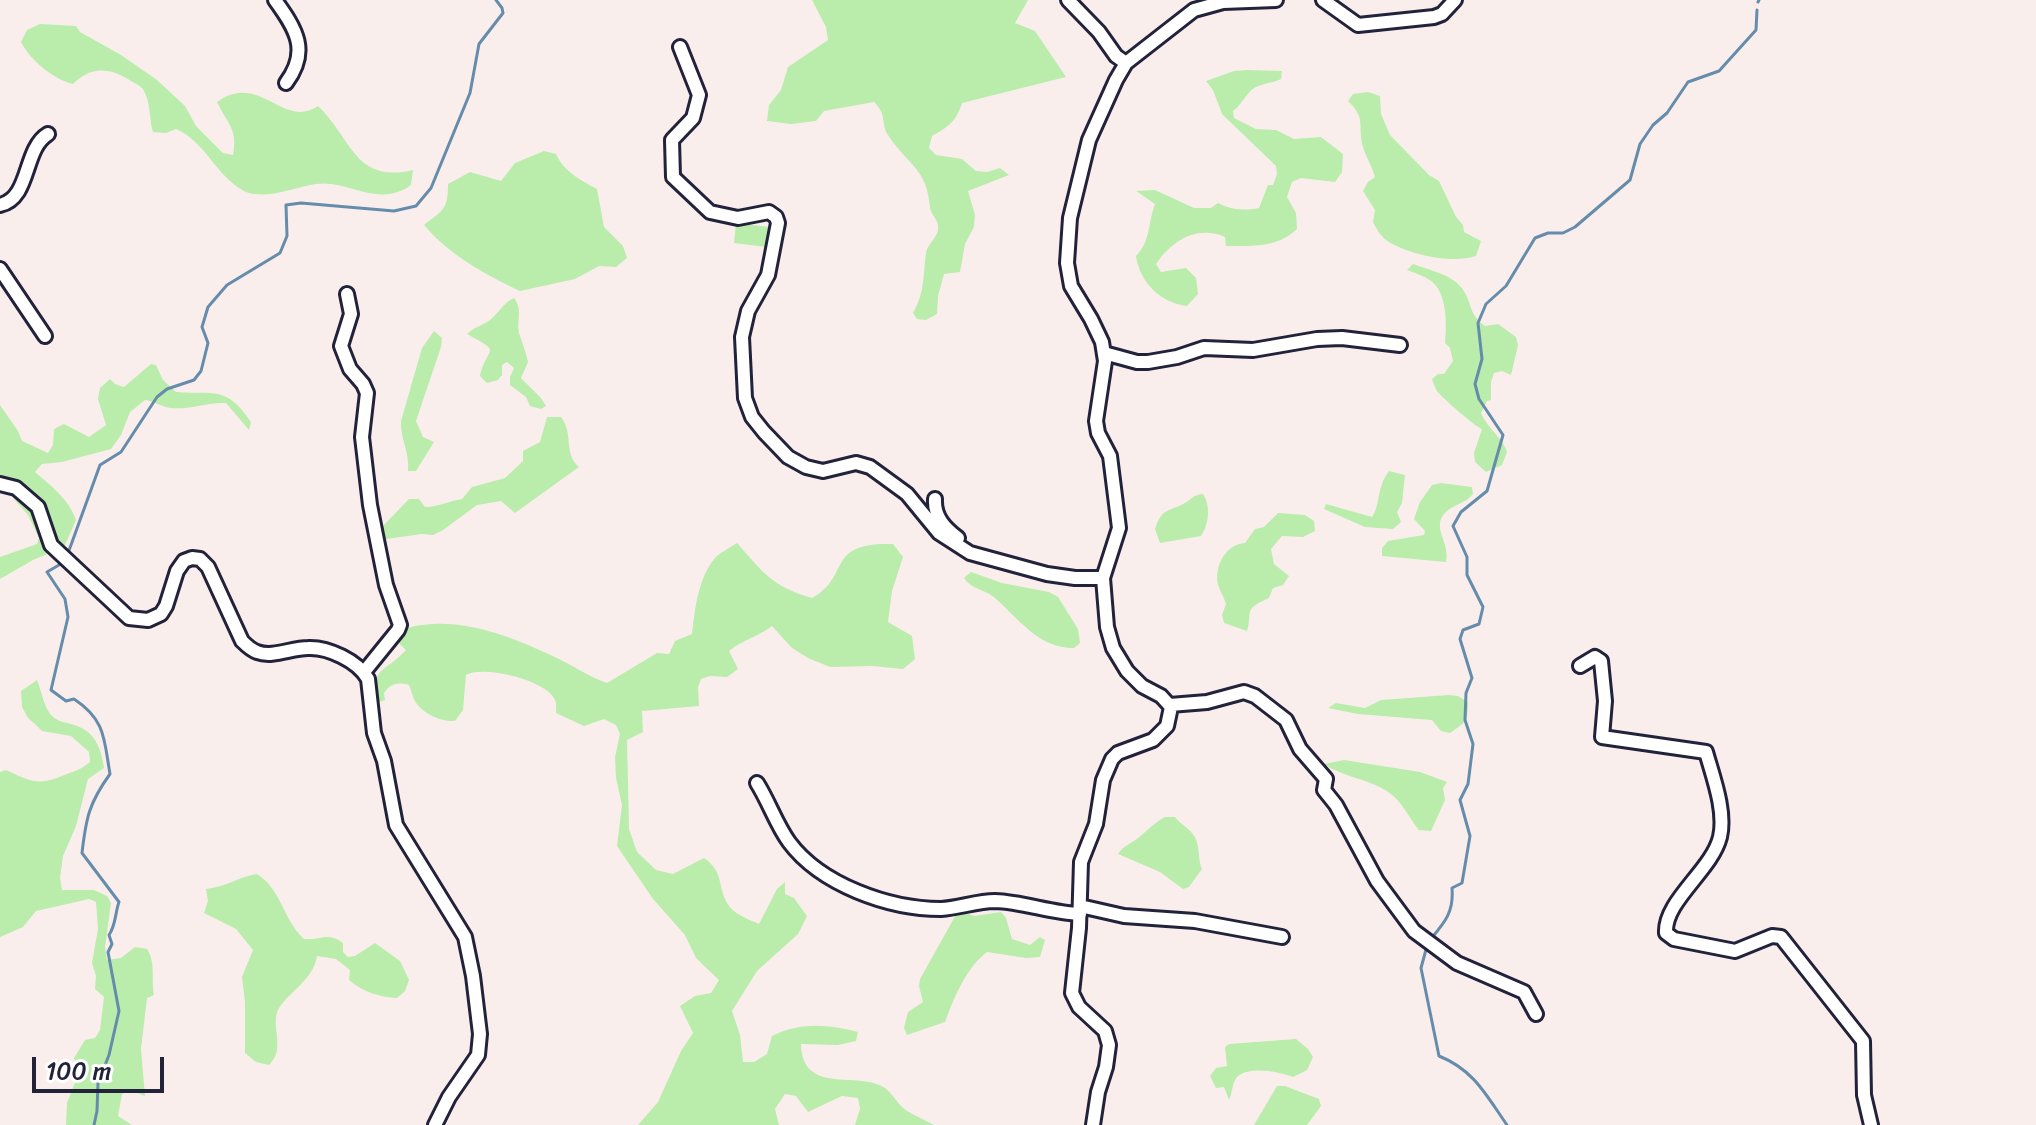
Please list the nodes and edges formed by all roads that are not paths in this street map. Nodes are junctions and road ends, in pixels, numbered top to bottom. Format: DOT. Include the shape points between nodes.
graph roads {
  1 [pos="275,0"];
  2 [pos="1068,0"];
  3 [pos="1276,0"];
  4 [pos="1323,0"];
  5 [pos="1455,0"];
  6 [pos="1190,5"];
  7 [pos="680,47"];
  8 [pos="1126,63"];
  9 [pos="286,83"];
  10 [pos="48,134"];
  11 [pos="0,205"];
  12 [pos="0,269"];
  13 [pos="347,294"];
  14 [pos="45,336"];
  15 [pos="1400,345"];
  16 [pos="1104,353"];
  17 [pos="0,484"];
  18 [pos="935,499"];
  19 [pos="1104,576"];
  20 [pos="1580,666"];
  21 [pos="364,672"];
  22 [pos="1170,705"];
  23 [pos="757,783"];
  24 [pos="1080,910"];
  25 [pos="1282,937"];
  26 [pos="1536,1014"];
  27 [pos="435,1125"];
  28 [pos="1093,1125"];
  29 [pos="1871,1125"];
  1 -- 9 [label="street" via="290,20 299,55"];
  2 -- 8 [label="street"];
  3 -- 6 [label="street"];
  4 -- 5 [label="street" via="1358,25 1434,17"];
  6 -- 8 [label="street"];
  7 -- 19 [label="street" via="699,95 693,118 672,140 673,177 710,212 738,218 769,212 778,223 768,275 743,324 745,398 759,427 788,457 806,467 870,467 907,494 939,533 970,553 1047,574"];
  8 -- 16 [label="street" via="1089,140 1068,234 1071,286"];
  10 -- 11 [label="street" via="37,145 20,187"];
  12 -- 14 [label="street"];
  13 -- 21 [label="street" via="351,314 341,346 367,393 362,437 370,505 400,625"];
  15 -- 16 [label="street" via="1317,339 1253,350 1204,348 1148,362"];
  16 -- 19 [label="street" via="1096,421 1110,456 1119,528"];
  17 -- 21 [label="street" via="16,488 38,507 51,545 129,618 148,620 161,614 180,566 200,559 250,647 267,654 311,647 336,654"];
  18 -- 19 [label="street" via="941,522 966,543"];
  19 -- 22 [label="street" via="1107,627 1120,663"];
  20 -- 29 [label="street" via="1595,657 1601,661 1602,737 1706,752 1720,806 1720,836 1667,919 1666,933 1735,951 1781,937 1863,1041 1864,1095"];
  21 -- 27 [label="street" via="396,825 451,912 470,955 478,1055"];
  22 -- 24 [label="street" via="1171,718 1160,733 1118,753 1106,769 1096,824 1081,862"];
  22 -- 26 [label="street" via="1244,692 1286,720 1300,749 1326,779 1324,790 1377,881 1414,931 1469,969 1524,992"];
  23 -- 24 [label="street" via="799,854 862,892 918,908 1001,901 1049,912"];
  24 -- 25 [label="street" via="1195,921"];
  24 -- 28 [label="street" via="1072,993 1105,1031 1109,1045"];
}
